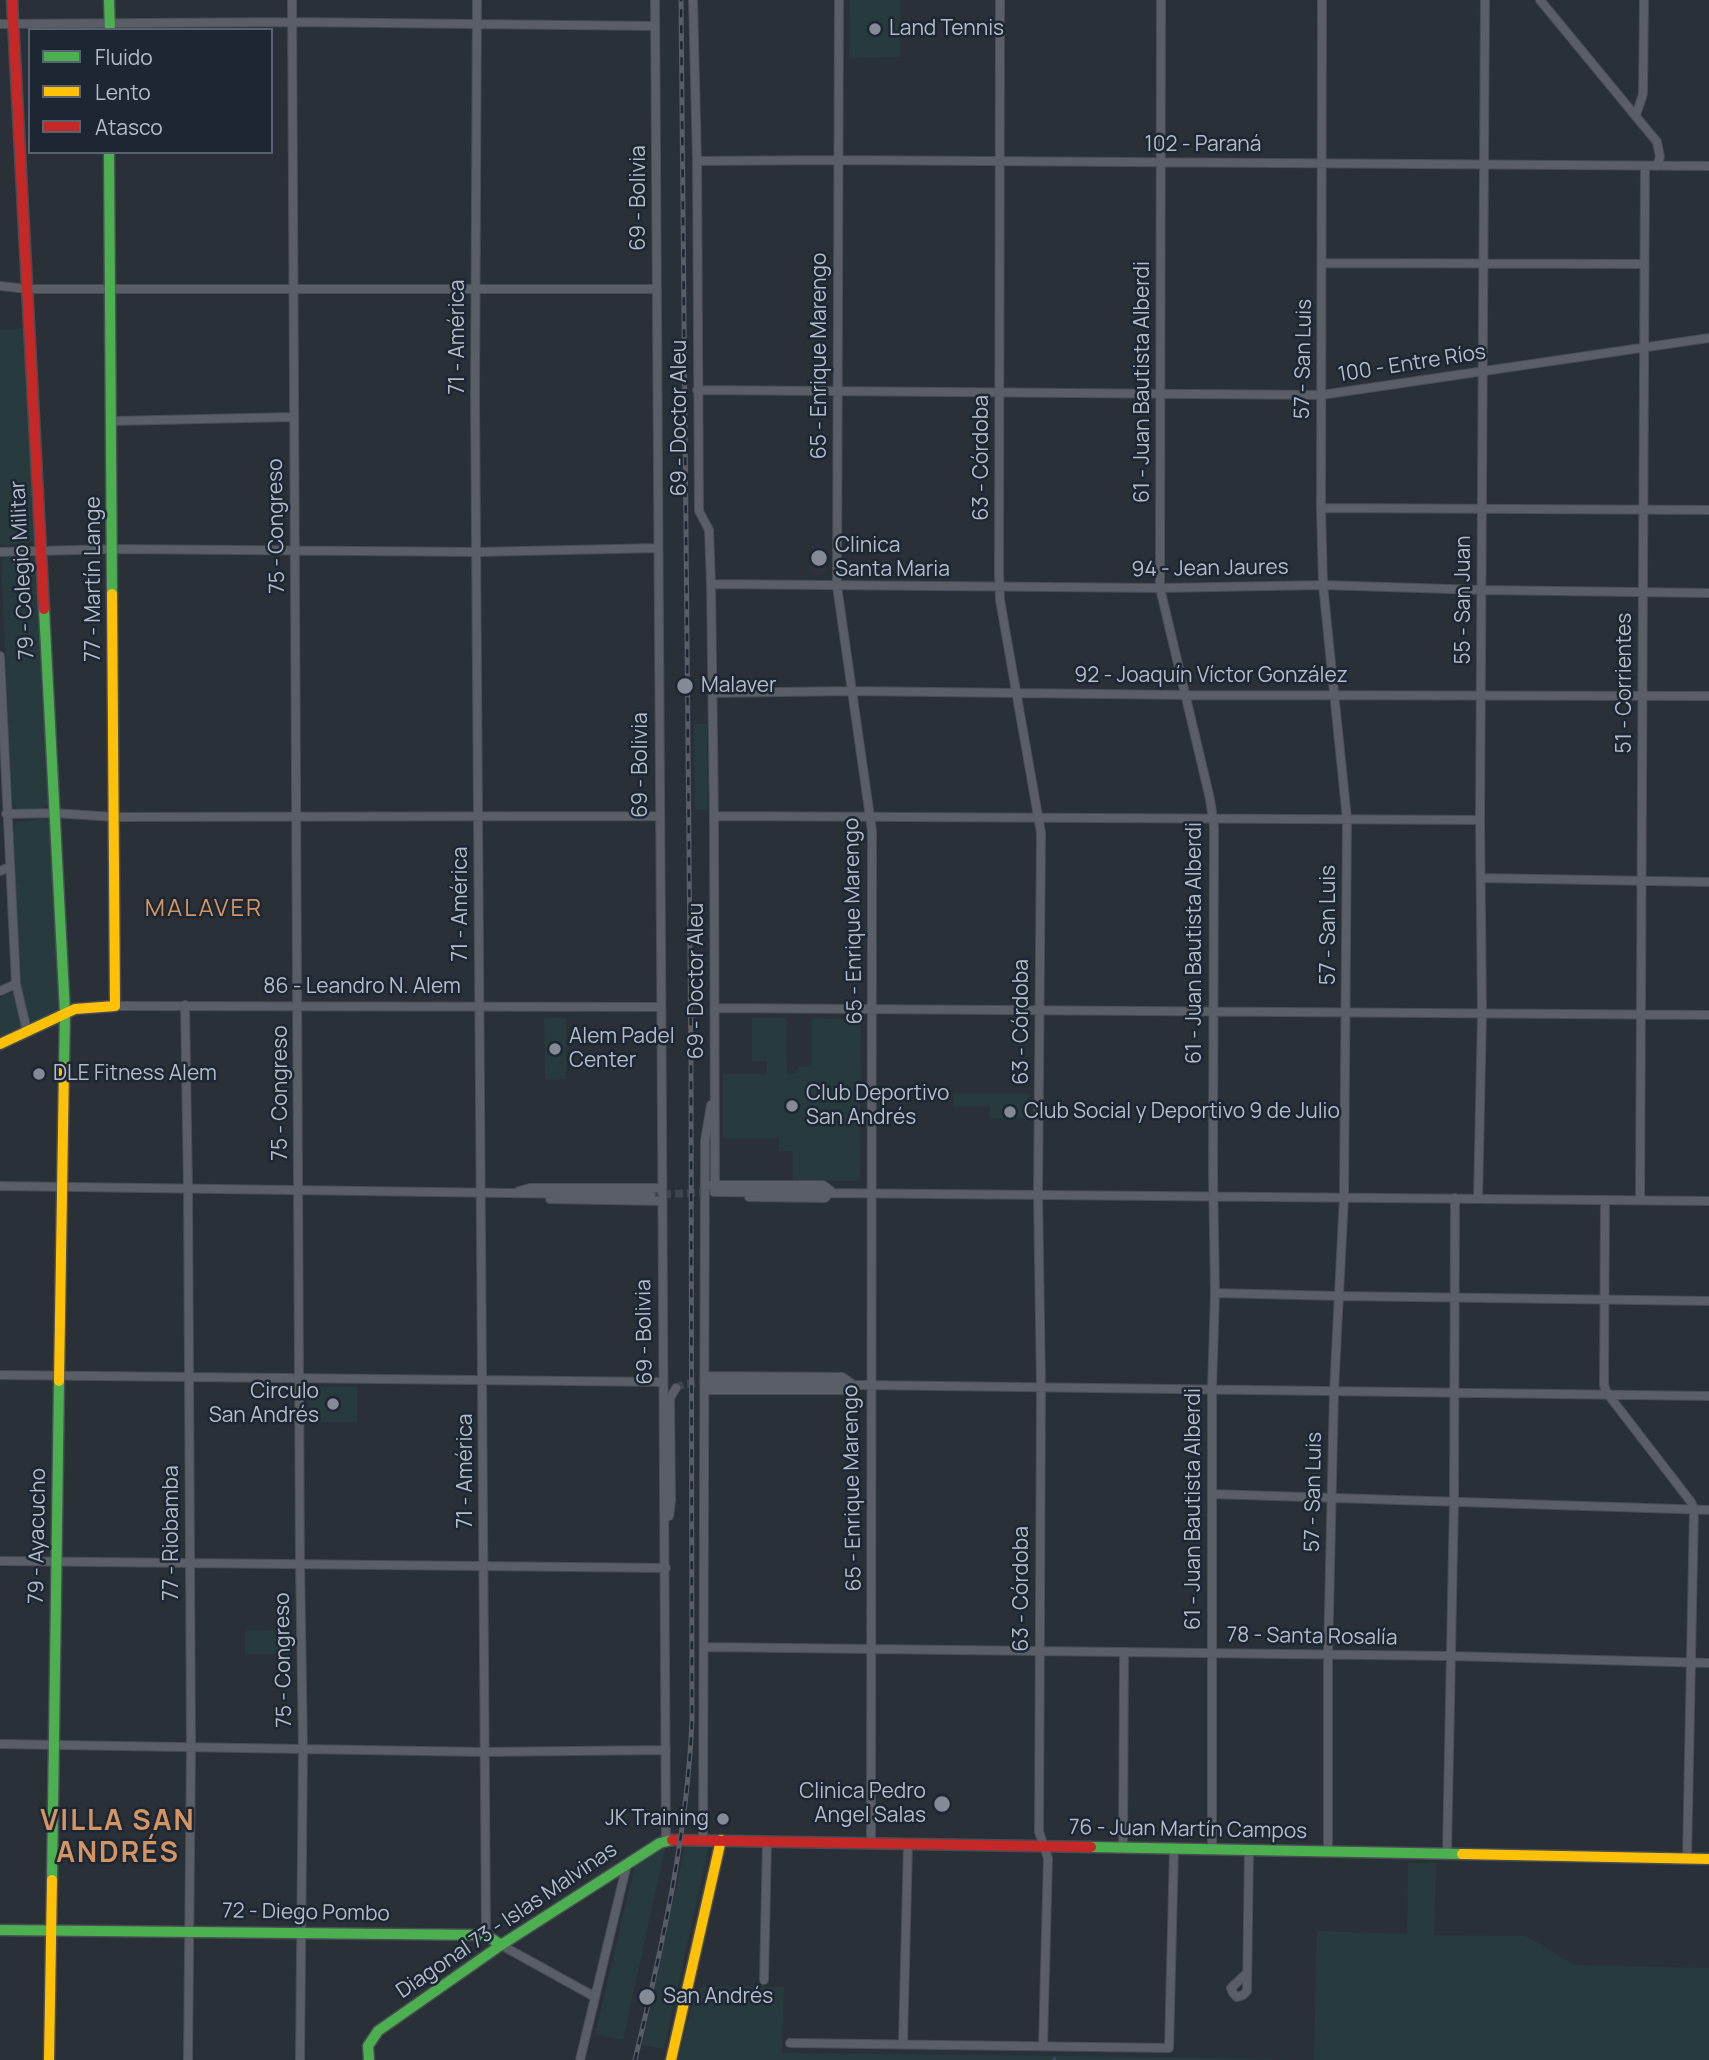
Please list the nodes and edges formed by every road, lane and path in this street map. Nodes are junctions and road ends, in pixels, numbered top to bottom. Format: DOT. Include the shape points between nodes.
graph roads {
  1 [pos="12,0"];
  2 [pos="110,0"];
  3 [pos="292,0"];
  4 [pos="477,0"];
  5 [pos="655,0"];
  6 [pos="693,0"];
  7 [pos="839,0"];
  8 [pos="1000,0"];
  9 [pos="1161,0"];
  10 [pos="1322,0"];
  11 [pos="1485,0"];
  12 [pos="1540,0"];
  13 [pos="1644,0"];
  14 [pos="292,22"];
  15 [pos="0,24"];
  16 [pos="14,24"];
  17 [pos="477,25"];
  18 [pos="655,26"];
  19 [pos="110,27"];
  20 [pos="1636,115"];
  21 [pos="109,154"];
  22 [pos="838,160"];
  23 [pos="1001,161"];
  24 [pos="697,162"];
  25 [pos="1162,163"];
  26 [pos="1321,163"];
  27 [pos="1483,165"];
  28 [pos="1645,166"];
  29 [pos="1657,166"];
  30 [pos="1709,166"];
  31 [pos="1323,263"];
  32 [pos="1643,264"];
  33 [pos="1483,265"];
  34 [pos="0,286"];
  35 [pos="475,288"];
  36 [pos="28,289"];
  37 [pos="109,289"];
  38 [pos="294,289"];
  39 [pos="657,289"];
  40 [pos="1709,338"];
  41 [pos="1645,348"];
  42 [pos="1482,370"];
  43 [pos="698,390"];
  44 [pos="837,391"];
  45 [pos="1000,391"];
  46 [pos="1160,393"];
  47 [pos="1321,395"];
  48 [pos="293,417"];
  49 [pos="113,421"];
  50 [pos="1321,508"];
  51 [pos="1481,508"];
  52 [pos="1642,509"];
  53 [pos="1709,510"];
  54 [pos="659,548"];
  55 [pos="114,549"];
  56 [pos="42,550"];
  57 [pos="294,550"];
  58 [pos="0,552"];
  59 [pos="478,552"];
  60 [pos="711,584"];
  61 [pos="1323,584"];
  62 [pos="837,586"];
  63 [pos="999,586"];
  64 [pos="1160,588"];
  65 [pos="1482,590"];
  66 [pos="1643,592"];
  67 [pos="1709,593"];
  68 [pos="0,656"];
  69 [pos="851,691"];
  70 [pos="713,692"];
  71 [pos="1017,692"];
  72 [pos="1185,695"];
  73 [pos="1334,695"];
  74 [pos="1481,695"];
  75 [pos="1642,695"];
  76 [pos="1709,696"];
  77 [pos="2,751"];
  78 [pos="54,813"];
  79 [pos="6,814"];
  80 [pos="478,815"];
  81 [pos="297,816"];
  82 [pos="659,816"];
  83 [pos="715,816"];
  84 [pos="114,817"];
  85 [pos="871,817"];
  86 [pos="1040,818"];
  87 [pos="1213,819"];
  88 [pos="1347,819"];
  89 [pos="1480,820"];
  90 [pos="10,867"];
  91 [pos="0,871"];
  92 [pos="1481,878"];
  93 [pos="1641,880"];
  94 [pos="1709,882"];
  95 [pos="16,984"];
  96 [pos="0,992"];
  97 [pos="185,1005"];
  98 [pos="115,1006"];
  99 [pos="299,1006"];
  100 [pos="479,1007"];
  101 [pos="660,1007"];
  102 [pos="715,1007"];
  103 [pos="873,1008"];
  104 [pos="1039,1010"];
  105 [pos="65,1013"];
  106 [pos="1213,1013"];
  107 [pos="1346,1013"];
  108 [pos="1482,1013"];
  109 [pos="1640,1015"];
  110 [pos="1709,1015"];
  111 [pos="27,1031"];
  112 [pos="0,1044"];
  113 [pos="715,1084"];
  114 [pos="704,1185"];
  115 [pos="0,1186"];
  116 [pos="62,1186"];
  117 [pos="188,1188"];
  118 [pos="662,1188"];
  119 [pos="714,1189"];
  120 [pos="299,1190"];
  121 [pos="831,1191"];
  122 [pos="871,1192"];
  123 [pos="480,1193"];
  124 [pos="513,1193"];
  125 [pos="1038,1194"];
  126 [pos="651,1195"];
  127 [pos="1213,1195"];
  128 [pos="704,1197"];
  129 [pos="1344,1197"];
  130 [pos="1454,1199"];
  131 [pos="1478,1199"];
  132 [pos="1605,1200"];
  133 [pos="1640,1200"];
  134 [pos="1709,1201"];
  135 [pos="661,1202"];
  136 [pos="1215,1293"];
  137 [pos="1339,1296"];
  138 [pos="1454,1297"];
  139 [pos="1604,1299"];
  140 [pos="1709,1301"];
  141 [pos="60,1374"];
  142 [pos="0,1375"];
  143 [pos="190,1376"];
  144 [pos="300,1379"];
  145 [pos="483,1381"];
  146 [pos="663,1382"];
  147 [pos="707,1383"];
  148 [pos="853,1384"];
  149 [pos="869,1384"];
  150 [pos="1041,1386"];
  151 [pos="676,1388"];
  152 [pos="1212,1389"];
  153 [pos="1334,1391"];
  154 [pos="1454,1391"];
  155 [pos="1607,1393"];
  156 [pos="1709,1396"];
  157 [pos="1212,1494"];
  158 [pos="1332,1496"];
  159 [pos="1454,1500"];
  160 [pos="1694,1509"];
  161 [pos="1709,1510"];
  162 [pos="665,1530"];
  163 [pos="0,1561"];
  164 [pos="57,1562"];
  165 [pos="188,1563"];
  166 [pos="300,1563"];
  167 [pos="484,1565"];
  168 [pos="666,1568"];
  169 [pos="705,1647"];
  170 [pos="872,1649"];
  171 [pos="1039,1651"];
  172 [pos="1124,1652"];
  173 [pos="1210,1653"];
  174 [pos="1328,1655"];
  175 [pos="1451,1656"];
  176 [pos="1690,1662"];
  177 [pos="1709,1663"];
  178 [pos="0,1744"];
  179 [pos="53,1744"];
  180 [pos="191,1746"];
  181 [pos="303,1748"];
  182 [pos="666,1750"];
  183 [pos="483,1752"];
  184 [pos="666,1840"];
  185 [pos="704,1840"];
  186 [pos="721,1840"];
  187 [pos="767,1842"];
  188 [pos="871,1843"];
  189 [pos="908,1844"];
  190 [pos="1044,1846"];
  191 [pos="1123,1848"];
  192 [pos="1174,1849"];
  193 [pos="1212,1849"];
  194 [pos="1249,1850"];
  195 [pos="1328,1851"];
  196 [pos="1447,1853"];
  197 [pos="1687,1859"];
  198 [pos="1709,1859"];
  199 [pos="627,1864"];
  200 [pos="0,1930"];
  201 [pos="50,1930"];
  202 [pos="190,1931"];
  203 [pos="302,1932"];
  204 [pos="486,1934"];
  205 [pos="501,1945"];
  206 [pos="1247,1973"];
  207 [pos="764,1980"];
  208 [pos="595,1997"];
  209 [pos="790,2043"];
  210 [pos="903,2043"];
  211 [pos="1043,2045"];
  212 [pos="49,2060"];
  213 [pos="188,2060"];
  214 [pos="300,2060"];
  215 [pos="369,2060"];
  216 [pos="580,2060"];
  217 [pos="671,2060"];
  1 -- 16 [label="street, 79 - Colegio Militar"];
  2 -- 19 [label="street"];
  3 -- 14 [label="street, 75 - Congreso"];
  4 -- 17 [label="street, 71 - América"];
  5 -- 18 [label="street, 69 - Bolivia"];
  6 -- 24 [label="street, 69 - Doctor Aleu"];
  7 -- 22 [label="street, 65 - Enrique Marengo"];
  8 -- 23 [label="street, 63 - Córdoba"];
  9 -- 25 [label="street, 61 - Juan Bautista Alberdi"];
  10 -- 26 [label="street, 57 - San Luis"];
  11 -- 27 [label="street, 55 - San Juan"];
  12 -- 20 [label="street"];
  13 -- 20 [label="street" via="1643,94"];
  14 -- 17 [label="street"];
  14 -- 19 [label="street"];
  14 -- 38 [label="street, 75 - Congreso"];
  15 -- 16 [label="street"];
  16 -- 19 [label="street"];
  16 -- 36 [label="street, 79 - Colegio Militar"];
  17 -- 18 [label="street"];
  17 -- 35 [label="street, 71 - América"];
  18 -- 39 [label="street, 69 - Bolivia"];
  20 -- 29 [label="street" via="1657,142"];
  21 -- 37 [label="street, 77 - Martín Lange"];
  22 -- 23 [label="street, 102 - Paraná"];
  22 -- 24 [label="street, 102 - Paraná"];
  22 -- 44 [label="street, 65 - Enrique Marengo"];
  23 -- 25 [label="street, 102 - Paraná"];
  23 -- 45 [label="street, 63 - Córdoba"];
  24 -- 43 [label="street, 69 - Doctor Aleu"];
  25 -- 26 [label="street, 102 - Paraná"];
  25 -- 46 [label="street, 61 - Juan Bautista Alberdi"];
  26 -- 27 [label="street, 102 - Paraná"];
  26 -- 31 [label="street, 57 - San Luis"];
  27 -- 28 [label="street, 102 - Paraná"];
  27 -- 33 [label="street, 55 - San Juan"];
  28 -- 29 [label="street, 102 - Paraná"];
  28 -- 32 [label="street, 51 - Corrientes"];
  29 -- 30 [label="street, 102 - Paraná"];
  31 -- 33 [label="street"];
  31 -- 47 [label="street, 57 - San Luis"];
  32 -- 33 [label="street"];
  32 -- 41 [label="street, 51 - Corrientes"];
  33 -- 42 [label="street, 55 - San Juan"];
  34 -- 36 [label="street"];
  35 -- 38 [label="street"];
  35 -- 39 [label="street"];
  35 -- 59 [label="street, 71 - América"];
  36 -- 37 [label="street"];
  36 -- 56 [label="street, 79 - Colegio Militar"];
  37 -- 38 [label="street"];
  37 -- 49 [label="street, 77 - Martín Lange"];
  38 -- 48 [label="street, 75 - Congreso"];
  39 -- 54 [label="street, 69 - Bolivia"];
  40 -- 41 [label="street, 100 - Entre Ríos"];
  41 -- 42 [label="street, 100 - Entre Ríos"];
  41 -- 52 [label="street, 51 - Corrientes"];
  42 -- 47 [label="street, 100 - Entre Ríos"];
  42 -- 51 [label="street, 55 - San Juan"];
  43 -- 44 [label="street, 100 - Entre Ríos"];
  43 -- 60 [label="street, 69 - Doctor Aleu" via="699,512 709,530"];
  44 -- 45 [label="street, 100 - Entre Ríos"];
  44 -- 62 [label="street, 65 - Enrique Marengo"];
  45 -- 46 [label="street, 100 - Entre Ríos"];
  45 -- 63 [label="street, 63 - Córdoba"];
  46 -- 47 [label="street, 100 - Entre Ríos"];
  46 -- 64 [label="street, 61 - Juan Bautista Alberdi"];
  47 -- 50 [label="street, 57 - San Luis"];
  48 -- 49 [label="street"];
  48 -- 57 [label="street, 75 - Congreso"];
  49 -- 55 [label="street, 77 - Martín Lange"];
  50 -- 51 [label="street"];
  50 -- 61 [label="street, 57 - San Luis"];
  51 -- 52 [label="street"];
  51 -- 65 [label="street, 55 - San Juan"];
  52 -- 53 [label="street"];
  52 -- 66 [label="street, 51 - Corrientes"];
  54 -- 59 [label="street"];
  54 -- 82 [label="street, 69 - Bolivia"];
  55 -- 56 [label="street"];
  55 -- 57 [label="street"];
  55 -- 84 [label="street, 77 - Martín Lange"];
  56 -- 58 [label="street"];
  56 -- 78 [label="street, 79 - Colegio Militar"];
  57 -- 59 [label="street"];
  57 -- 81 [label="street, 75 - Congreso"];
  59 -- 80 [label="street, 71 - América"];
  60 -- 62 [label="street, 94 - Jean Jaures"];
  60 -- 70 [label="street, 69 - Doctor Aleu"];
  61 -- 64 [label="street, 94 - Jean Jaures"];
  61 -- 65 [label="street, 94 - Jean Jaures"];
  61 -- 73 [label="street, 57 - San Luis"];
  62 -- 63 [label="street, 94 - Jean Jaures"];
  62 -- 69 [label="street, 65 - Enrique Marengo"];
  63 -- 64 [label="street, 94 - Jean Jaures"];
  63 -- 71 [label="street, 63 - Córdoba"];
  64 -- 72 [label="street, 61 - Juan Bautista Alberdi"];
  65 -- 66 [label="street, 94 - Jean Jaures"];
  65 -- 74 [label="street, 55 - San Juan"];
  66 -- 67 [label="street, 94 - Jean Jaures"];
  66 -- 75 [label="street, 51 - Corrientes"];
  68 -- 77 [label="street"];
  69 -- 70 [label="street, 92 - Joaquín Víctor González"];
  69 -- 71 [label="street, 92 - Joaquín Víctor González"];
  69 -- 85 [label="street, 65 - Enrique Marengo"];
  70 -- 83 [label="street, 69 - Doctor Aleu"];
  71 -- 72 [label="street, 92 - Joaquín Víctor González"];
  71 -- 86 [label="street, 63 - Córdoba"];
  72 -- 73 [label="street, 92 - Joaquín Víctor González"];
  72 -- 87 [label="street, 61 - Juan Bautista Alberdi"];
  73 -- 74 [label="street, 92 - Joaquín Víctor González"];
  73 -- 88 [label="street, 57 - San Luis"];
  74 -- 75 [label="street, 92 - Joaquín Víctor González"];
  74 -- 89 [label="street, 55 - San Juan"];
  75 -- 76 [label="street, 92 - Joaquín Víctor González"];
  75 -- 93 [label="street, 51 - Corrientes"];
  77 -- 79 [label="street"];
  78 -- 79 [label="street"];
  78 -- 84 [label="street"];
  78 -- 105 [label="street, 79 - Colegio Militar"];
  79 -- 90 [label="street"];
  80 -- 81 [label="street"];
  80 -- 82 [label="street"];
  80 -- 100 [label="street, 71 - América"];
  81 -- 84 [label="street"];
  81 -- 99 [label="street, 75 - Congreso"];
  82 -- 101 [label="street, 69 - Bolivia"];
  83 -- 85 [label="street"];
  83 -- 102 [label="street, 69 - Doctor Aleu"];
  84 -- 98 [label="street, 77 - Martín Lange"];
  85 -- 86 [label="street"];
  85 -- 103 [label="street, 65 - Enrique Marengo"];
  86 -- 87 [label="street"];
  86 -- 104 [label="street, 63 - Córdoba"];
  87 -- 88 [label="street"];
  87 -- 106 [label="street, 61 - Juan Bautista Alberdi"];
  88 -- 89 [label="street"];
  88 -- 107 [label="street, 57 - San Luis"];
  89 -- 92 [label="street, 55 - San Juan"];
  90 -- 91 [label="street"];
  90 -- 95 [label="street"];
  92 -- 93 [label="street"];
  92 -- 108 [label="street, 55 - San Juan"];
  93 -- 94 [label="street"];
  93 -- 109 [label="street, 51 - Corrientes"];
  95 -- 96 [label="street"];
  95 -- 111 [label="street"];
  97 -- 98 [label="street, 86 - Leandro N. Alem"];
  97 -- 99 [label="street, 86 - Leandro N. Alem"];
  97 -- 117 [label="street, 77 - Riobamba"];
  98 -- 105 [label="street, 86 - Leandro N. Alem"];
  99 -- 100 [label="street, 86 - Leandro N. Alem"];
  99 -- 120 [label="street, 75 - Congreso"];
  100 -- 101 [label="street, 86 - Leandro N. Alem"];
  100 -- 123 [label="street, 71 - América"];
  101 -- 118 [label="street, 69 - Bolivia"];
  102 -- 103 [label="street"];
  102 -- 113 [label="street, 69 - Doctor Aleu"];
  103 -- 104 [label="street"];
  103 -- 122 [label="street, 65 - Enrique Marengo"];
  104 -- 106 [label="street"];
  104 -- 125 [label="street, 63 - Córdoba"];
  105 -- 111 [label="street, 86 - Leandro N. Alem"];
  105 -- 116 [label="street, 79 - Ayacucho"];
  106 -- 107 [label="street"];
  106 -- 127 [label="street, 61 - Juan Bautista Alberdi"];
  107 -- 108 [label="street"];
  107 -- 129 [label="street, 57 - San Luis"];
  108 -- 109 [label="street"];
  108 -- 131 [label="street, 55 - San Juan"];
  109 -- 110 [label="street"];
  109 -- 133 [label="street, 51 - Corrientes"];
  111 -- 112 [label="street, 86 - Leandro N. Alem"];
  113 -- 114 [label="street, 69 - Doctor Aleu" via="705,1141"];
  113 -- 119 [label="street, 69 - Doctor Aleu"];
  114 -- 119 [label="street"];
  114 -- 128 [label="street, 69 - Doctor Aleu"];
  115 -- 116 [label="street"];
  116 -- 117 [label="street"];
  116 -- 141 [label="street, 79 - Ayacucho"];
  117 -- 120 [label="street"];
  117 -- 143 [label="street, 77 - Riobamba"];
  118 -- 124 [label="street" via="530,1188"];
  118 -- 135 [label="street, 69 - Bolivia"];
  119 -- 121 [label="street"];
  120 -- 123 [label="street"];
  120 -- 144 [label="street, 75 - Congreso"];
  121 -- 122 [label="street"];
  121 -- 128 [label="street" via="825,1198"];
  122 -- 125 [label="street"];
  122 -- 149 [label="street, 65 - Enrique Marengo"];
  123 -- 124 [label="street"];
  123 -- 145 [label="street, 71 - América"];
  124 -- 126 [label="street"];
  124 -- 135 [label="street" via="532,1199"];
  125 -- 127 [label="street"];
  125 -- 150 [label="street, 63 - Córdoba"];
  127 -- 129 [label="street"];
  127 -- 136 [label="street, 61 - Juan Bautista Alberdi"];
  128 -- 147 [label="street, 69 - Doctor Aleu"];
  129 -- 130 [label="street"];
  129 -- 137 [label="street, 57 - San Luis"];
  130 -- 131 [label="street"];
  130 -- 138 [label="street"];
  131 -- 132 [label="street"];
  132 -- 133 [label="street"];
  132 -- 139 [label="street"];
  133 -- 134 [label="street"];
  135 -- 146 [label="street, 69 - Bolivia"];
  136 -- 137 [label="street"];
  136 -- 152 [label="street, 61 - Juan Bautista Alberdi"];
  137 -- 138 [label="street"];
  137 -- 153 [label="street, 57 - San Luis"];
  138 -- 139 [label="street"];
  138 -- 154 [label="street"];
  139 -- 140 [label="street"];
  139 -- 155 [label="street"];
  141 -- 142 [label="street"];
  141 -- 143 [label="street"];
  141 -- 164 [label="street, 79 - Ayacucho"];
  143 -- 144 [label="street"];
  143 -- 165 [label="street, 77 - Riobamba"];
  144 -- 145 [label="street"];
  144 -- 166 [label="street, 75 - Congreso"];
  145 -- 146 [label="street"];
  145 -- 167 [label="street, 71 - América"];
  146 -- 162 [label="street, 69 - Bolivia"];
  147 -- 148 [label="street" via="843,1390"];
  147 -- 148 [label="street" via="842,1377"];
  147 -- 169 [label="street, 69 - Doctor Aleu"];
  148 -- 149 [label="street"];
  149 -- 150 [label="street"];
  149 -- 170 [label="street, 65 - Enrique Marengo"];
  150 -- 152 [label="street"];
  150 -- 171 [label="street, 63 - Córdoba"];
  151 -- 162 [label="street, 69 - Bolivia" via="670,1398 671,1501"];
  152 -- 153 [label="street"];
  152 -- 157 [label="street, 61 - Juan Bautista Alberdi"];
  153 -- 154 [label="street"];
  153 -- 158 [label="street, 57 - San Luis"];
  154 -- 155 [label="street"];
  154 -- 159 [label="street"];
  155 -- 156 [label="street"];
  155 -- 160 [label="street"];
  157 -- 158 [label="street"];
  157 -- 173 [label="street, 61 - Juan Bautista Alberdi"];
  158 -- 159 [label="street"];
  158 -- 174 [label="street, 57 - San Luis"];
  159 -- 160 [label="street"];
  159 -- 175 [label="street"];
  160 -- 161 [label="street"];
  160 -- 176 [label="street"];
  162 -- 168 [label="street, 69 - Bolivia"];
  163 -- 164 [label="street"];
  164 -- 165 [label="street"];
  164 -- 179 [label="street, 79 - Ayacucho"];
  165 -- 166 [label="street"];
  165 -- 180 [label="street, 77 - Riobamba"];
  166 -- 167 [label="street"];
  166 -- 181 [label="street, 75 - Congreso"];
  167 -- 168 [label="street"];
  167 -- 183 [label="street, 71 - América"];
  168 -- 182 [label="street, 69 - Bolivia"];
  169 -- 170 [label="street, 78 - Santa Rosalía"];
  169 -- 185 [label="street, 69 - Doctor Aleu"];
  170 -- 171 [label="street, 78 - Santa Rosalía"];
  170 -- 188 [label="street, 65 - Enrique Marengo"];
  171 -- 172 [label="street, 78 - Santa Rosalía"];
  171 -- 190 [label="street, 63 - Córdoba" via="1039,1832"];
  172 -- 173 [label="street, 78 - Santa Rosalía"];
  172 -- 191 [label="street"];
  173 -- 174 [label="street, 78 - Santa Rosalía"];
  173 -- 193 [label="street, 61 - Juan Bautista Alberdi"];
  174 -- 175 [label="street, 78 - Santa Rosalía"];
  174 -- 195 [label="street, 57 - San Luis"];
  175 -- 176 [label="street, 78 - Santa Rosalía"];
  175 -- 196 [label="street"];
  176 -- 177 [label="street, 78 - Santa Rosalía"];
  176 -- 197 [label="street"];
  178 -- 179 [label="street"];
  179 -- 180 [label="street"];
  179 -- 201 [label="street, 79 - Ayacucho"];
  180 -- 181 [label="street"];
  180 -- 202 [label="street, 77 - Riobamba"];
  181 -- 183 [label="street"];
  181 -- 203 [label="street, 75 - Congreso"];
  182 -- 183 [label="street"];
  182 -- 184 [label="street, 69 - Bolivia"];
  183 -- 204 [label="street, 71 - América"];
  184 -- 185 [label="street, 76 - Juan Martín Campos"];
  184 -- 199 [label="street, Diagonal 73 - Islas Malvinas"];
  185 -- 186 [label="street, 76 - Juan Martín Campos"];
  186 -- 187 [label="street, 76 - Juan Martín Campos"];
  186 -- 217 [label="street"];
  187 -- 188 [label="street, 76 - Juan Martín Campos"];
  187 -- 207 [label="street"];
  188 -- 189 [label="street, 76 - Juan Martín Campos"];
  189 -- 190 [label="street, 76 - Juan Martín Campos"];
  189 -- 210 [label="street"];
  190 -- 191 [label="street, 76 - Juan Martín Campos"];
  190 -- 211 [label="street, 63 - Córdoba" via="1048,1858"];
  191 -- 192 [label="street, 76 - Juan Martín Campos"];
  192 -- 193 [label="street, 76 - Juan Martín Campos"];
  192 -- 211 [label="street" via="1168,2048"];
  193 -- 194 [label="street, 76 - Juan Martín Campos"];
  194 -- 195 [label="street, 76 - Juan Martín Campos"];
  194 -- 206 [label="street"];
  195 -- 196 [label="street, 76 - Juan Martín Campos"];
  196 -- 197 [label="street, 76 - Juan Martín Campos"];
  197 -- 198 [label="street, 76 - Juan Martín Campos"];
  199 -- 205 [label="street, Diagonal 73 - Islas Malvinas"];
  199 -- 208 [label="street"];
  200 -- 201 [label="street, 72 - Diego Pombo"];
  201 -- 202 [label="street, 72 - Diego Pombo"];
  201 -- 212 [label="street, 79 - Ayacucho"];
  202 -- 203 [label="street, 72 - Diego Pombo"];
  202 -- 213 [label="street, 77 - Riobamba"];
  203 -- 204 [label="street, 72 - Diego Pombo"];
  203 -- 214 [label="street, 75 - Congreso"];
  204 -- 205 [label="street"];
  205 -- 208 [label="street"];
  205 -- 215 [label="street, Diagonal 73 - Islas Malvinas" via="378,2031 368,2046"];
  208 -- 216 [label="street"];
  209 -- 210 [label="street"];
  210 -- 211 [label="street"];
}
